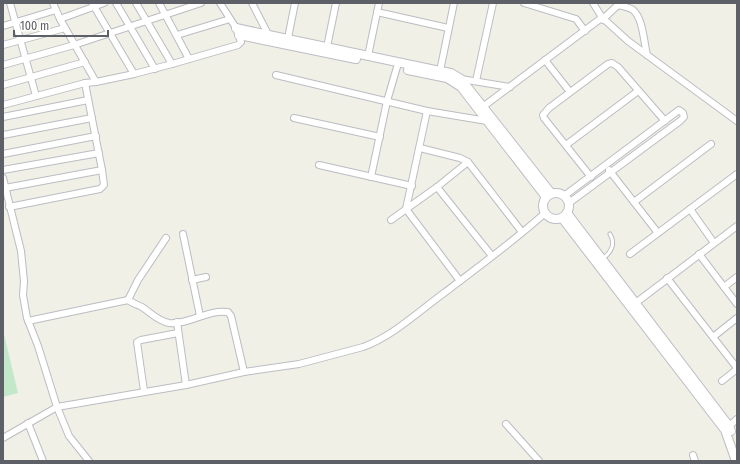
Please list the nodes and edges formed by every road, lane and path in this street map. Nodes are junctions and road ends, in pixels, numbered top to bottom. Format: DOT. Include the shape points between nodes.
graph roads {
  1 [pos="10,3"];
  2 [pos="53,3"];
  3 [pos="104,3"];
  4 [pos="116,3"];
  5 [pos="136,3"];
  6 [pos="159,3"];
  7 [pos="201,3"];
  8 [pos="220,3"];
  9 [pos="252,3"];
  10 [pos="295,3"];
  11 [pos="336,3"];
  12 [pos="379,3"];
  13 [pos="454,3"];
  14 [pos="493,3"];
  15 [pos="524,3"];
  16 [pos="593,3"];
  17 [pos="93,5"];
  18 [pos="56,10"];
  19 [pos="377,12"];
  20 [pos="166,15"];
  21 [pos="60,19"];
  22 [pos="230,19"];
  23 [pos="603,19"];
  24 [pos="15,22"];
  25 [pos="146,22"];
  26 [pos="3,26"];
  27 [pos="130,27"];
  28 [pos="65,28"];
  29 [pos="448,28"];
  30 [pos="585,31"];
  31 [pos="238,32"];
  32 [pos="110,33"];
  33 [pos="177,35"];
  34 [pos="269,38"];
  35 [pos="288,38"];
  36 [pos="20,41"];
  37 [pos="3,45"];
  38 [pos="74,45"];
  39 [pos="327,47"];
  40 [pos="647,55"];
  41 [pos="368,56"];
  42 [pos="26,58"];
  43 [pos="189,59"];
  44 [pos="545,60"];
  45 [pos="85,62"];
  46 [pos="172,64"];
  47 [pos="3,65"];
  48 [pos="397,67"];
  49 [pos="155,69"];
  50 [pos="440,71"];
  51 [pos="134,74"];
  52 [pos="276,75"];
  53 [pos="32,78"];
  54 [pos="476,80"];
  55 [pos="459,81"];
  56 [pos="96,82"];
  57 [pos="85,83"];
  58 [pos="3,85"];
  59 [pos="510,87"];
  60 [pos="638,91"];
  61 [pos="570,92"];
  62 [pos="36,96"];
  63 [pos="88,100"];
  64 [pos="388,101"];
  65 [pos="3,105"];
  66 [pos="484,106"];
  67 [pos="427,110"];
  68 [pos="3,117"];
  69 [pos="92,118"];
  70 [pos="294,118"];
  71 [pos="487,121"];
  72 [pos="665,121"];
  73 [pos="737,121"];
  74 [pos="3,135"];
  75 [pos="96,136"];
  76 [pos="380,137"];
  77 [pos="711,144"];
  78 [pos="566,145"];
  79 [pos="420,148"];
  80 [pos="99,153"];
  81 [pos="3,154"];
  82 [pos="468,162"];
  83 [pos="319,165"];
  84 [pos="606,166"];
  85 [pos="3,170"];
  86 [pos="102,170"];
  87 [pos="611,172"];
  88 [pos="737,174"];
  89 [pos="371,177"];
  90 [pos="591,177"];
  91 [pos="3,178"];
  92 [pos="412,186"];
  93 [pos="5,188"];
  94 [pos="436,188"];
  95 [pos="548,195"];
  96 [pos="567,199"];
  97 [pos="634,202"];
  98 [pos="9,207"];
  99 [pos="406,209"];
  100 [pos="690,209"];
  101 [pos="545,213"];
  102 [pos="564,215"];
  103 [pos="391,220"];
  104 [pos="737,226"];
  105 [pos="522,232"];
  106 [pos="658,233"];
  107 [pos="182,234"];
  108 [pos="610,234"];
  109 [pos="166,238"];
  110 [pos="714,243"];
  111 [pos="630,254"];
  112 [pos="699,254"];
  113 [pos="492,256"];
  114 [pos="602,259"];
  115 [pos="206,277"];
  116 [pos="737,277"];
  117 [pos="668,278"];
  118 [pos="192,280"];
  119 [pos="460,280"];
  120 [pos="724,287"];
  121 [pos="128,300"];
  122 [pos="737,304"];
  123 [pos="633,305"];
  124 [pos="200,316"];
  125 [pos="737,318"];
  126 [pos="28,321"];
  127 [pos="177,322"];
  128 [pos="178,333"];
  129 [pos="712,337"];
  130 [pos="737,369"];
  131 [pos="244,372"];
  132 [pos="722,381"];
  133 [pos="186,384"];
  134 [pos="144,391"];
  135 [pos="57,407"];
  136 [pos="737,420"];
  137 [pos="28,423"];
  138 [pos="506,424"];
  139 [pos="727,428"];
  140 [pos="3,438"];
  141 [pos="737,448"];
  142 [pos="43,461"];
  143 [pos="89,461"];
  144 [pos="539,461"];
  145 [pos="736,461"];
  1 -- 24 [label="street"];
  2 -- 18 [label="street"];
  3 -- 17 [label="street"];
  4 -- 27 [label="street"];
  5 -- 25 [label="street"];
  6 -- 20 [label="street"];
  7 -- 20 [label="street"];
  8 -- 22 [label="street"];
  9 -- 34 [label="street"];
  10 -- 35 [label="street"];
  11 -- 39 [label="street"];
  12 -- 19 [label="street"];
  13 -- 29 [label="street"];
  14 -- 54 [label="street"];
  15 -- 30 [label="street" via="576,19"];
  16 -- 23 [label="street"];
  17 -- 21 [label="street"];
  17 -- 32 [label="street"];
  18 -- 21 [label="street"];
  18 -- 24 [label="street"];
  19 -- 29 [label="street"];
  19 -- 41 [label="street"];
  20 -- 25 [label="street"];
  20 -- 33 [label="street"];
  21 -- 28 [label="street"];
  22 -- 31 [label="street"];
  22 -- 33 [label="street"];
  23 -- 30 [label="street"];
  23 -- 40 [label="street"];
  23 -- 40 [label="street" via="618,5 633,10 639,17"];
  24 -- 26 [label="street"];
  24 -- 36 [label="street"];
  25 -- 27 [label="street"];
  25 -- 46 [label="street"];
  27 -- 32 [label="street"];
  27 -- 49 [label="street"];
  28 -- 36 [label="street"];
  28 -- 38 [label="street"];
  29 -- 50 [label="street"];
  30 -- 44 [label="street"];
  31 -- 34 [label="street"];
  31 -- 43 [label="street" via="241,42 238,45"];
  32 -- 38 [label="street"];
  32 -- 51 [label="street"];
  33 -- 43 [label="street"];
  34 -- 35 [label="street"];
  34 -- 48 [label="street"];
  35 -- 39 [label="street"];
  36 -- 37 [label="street"];
  36 -- 42 [label="street"];
  38 -- 42 [label="street"];
  38 -- 45 [label="street"];
  39 -- 41 [label="street"];
  40 -- 73 [label="street"];
  41 -- 50 [label="street"];
  42 -- 47 [label="street"];
  42 -- 53 [label="street"];
  43 -- 46 [label="street"];
  44 -- 59 [label="street"];
  44 -- 61 [label="street"];
  45 -- 53 [label="street"];
  45 -- 56 [label="street"];
  46 -- 49 [label="street"];
  48 -- 55 [label="street"];
  48 -- 64 [label="street"];
  49 -- 51 [label="street"];
  50 -- 55 [label="street" via="451,73"];
  51 -- 56 [label="street"];
  52 -- 64 [label="street"];
  53 -- 58 [label="street"];
  53 -- 62 [label="street"];
  54 -- 55 [label="street"];
  54 -- 59 [label="street"];
  55 -- 66 [label="street"];
  55 -- 71 [label="street"];
  56 -- 57 [label="street"];
  57 -- 62 [label="street"];
  57 -- 63 [label="street"];
  59 -- 66 [label="street"];
  60 -- 61 [label="street" via="618,67 610,63"];
  60 -- 72 [label="street"];
  60 -- 78 [label="street"];
  61 -- 78 [label="street" via="543,115"];
  62 -- 65 [label="street"];
  63 -- 68 [label="street"];
  63 -- 69 [label="street"];
  64 -- 67 [label="street"];
  64 -- 76 [label="street"];
  66 -- 95 [label="street"];
  67 -- 71 [label="street"];
  67 -- 79 [label="street"];
  69 -- 74 [label="street"];
  69 -- 75 [label="street"];
  70 -- 76 [label="street"];
  71 -- 95 [label="street"];
  72 -- 84 [label="street"];
  72 -- 87 [label="street" via="679,110 684,115 680,121"];
  75 -- 80 [label="street"];
  75 -- 81 [label="street"];
  76 -- 89 [label="street"];
  77 -- 97 [label="street"];
  78 -- 90 [label="street"];
  79 -- 82 [label="street"];
  79 -- 92 [label="street"];
  80 -- 85 [label="street"];
  80 -- 86 [label="street"];
  82 -- 94 [label="street"];
  82 -- 105 [label="street"];
  83 -- 89 [label="street"];
  84 -- 87 [label="street"];
  84 -- 90 [label="street"];
  86 -- 93 [label="street"];
  86 -- 98 [label="street" via="104,186 100,189"];
  87 -- 96 [label="street"];
  87 -- 97 [label="street"];
  88 -- 100 [label="street"];
  89 -- 92 [label="street"];
  90 -- 96 [label="street"];
  91 -- 93 [label="street"];
  92 -- 99 [label="street"];
  93 -- 98 [label="street"];
  94 -- 99 [label="street"];
  94 -- 113 [label="street"];
  95 -- 96 [label="street" via="558,193"];
  95 -- 101 [label="street" via="542,207"];
  96 -- 102 [label="street"];
  97 -- 106 [label="street"];
  98 -- 126 [label="street" via="21,251 23,296"];
  99 -- 103 [label="street"];
  99 -- 119 [label="street"];
  100 -- 106 [label="street"];
  100 -- 110 [label="street"];
  101 -- 102 [label="street" via="553,219"];
  101 -- 105 [label="street"];
  102 -- 114 [label="street"];
  102 -- 123 [label="street"];
  104 -- 110 [label="street"];
  105 -- 113 [label="street"];
  106 -- 111 [label="street"];
  107 -- 118 [label="street"];
  108 -- 114 [label="lane" via="612,250"];
  109 -- 121 [label="street"];
  110 -- 112 [label="street"];
  112 -- 117 [label="street"];
  112 -- 120 [label="street"];
  113 -- 119 [label="street"];
  114 -- 123 [label="street"];
  115 -- 118 [label="street"];
  116 -- 120 [label="street"];
  117 -- 123 [label="street"];
  117 -- 129 [label="street"];
  118 -- 124 [label="street"];
  119 -- 131 [label="street" via="373,344 299,364"];
  120 -- 122 [label="street"];
  121 -- 126 [label="street"];
  121 -- 127 [label="street" via="160,320 168,323"];
  123 -- 139 [label="street"];
  124 -- 127 [label="street"];
  124 -- 131 [label="street" via="225,311 230,314"];
  125 -- 129 [label="street"];
  126 -- 135 [label="street"];
  127 -- 128 [label="street"];
  128 -- 133 [label="street"];
  128 -- 134 [label="street" via="137,342"];
  129 -- 130 [label="street"];
  130 -- 132 [label="street"];
  131 -- 133 [label="street"];
  133 -- 134 [label="street"];
  134 -- 135 [label="street"];
  135 -- 137 [label="street"];
  135 -- 143 [label="street" via="70,436"];
  136 -- 139 [label="street"];
  137 -- 140 [label="street"];
  137 -- 142 [label="street"];
  138 -- 144 [label="street"];
  139 -- 141 [label="street"];
  139 -- 145 [label="street"];
}
